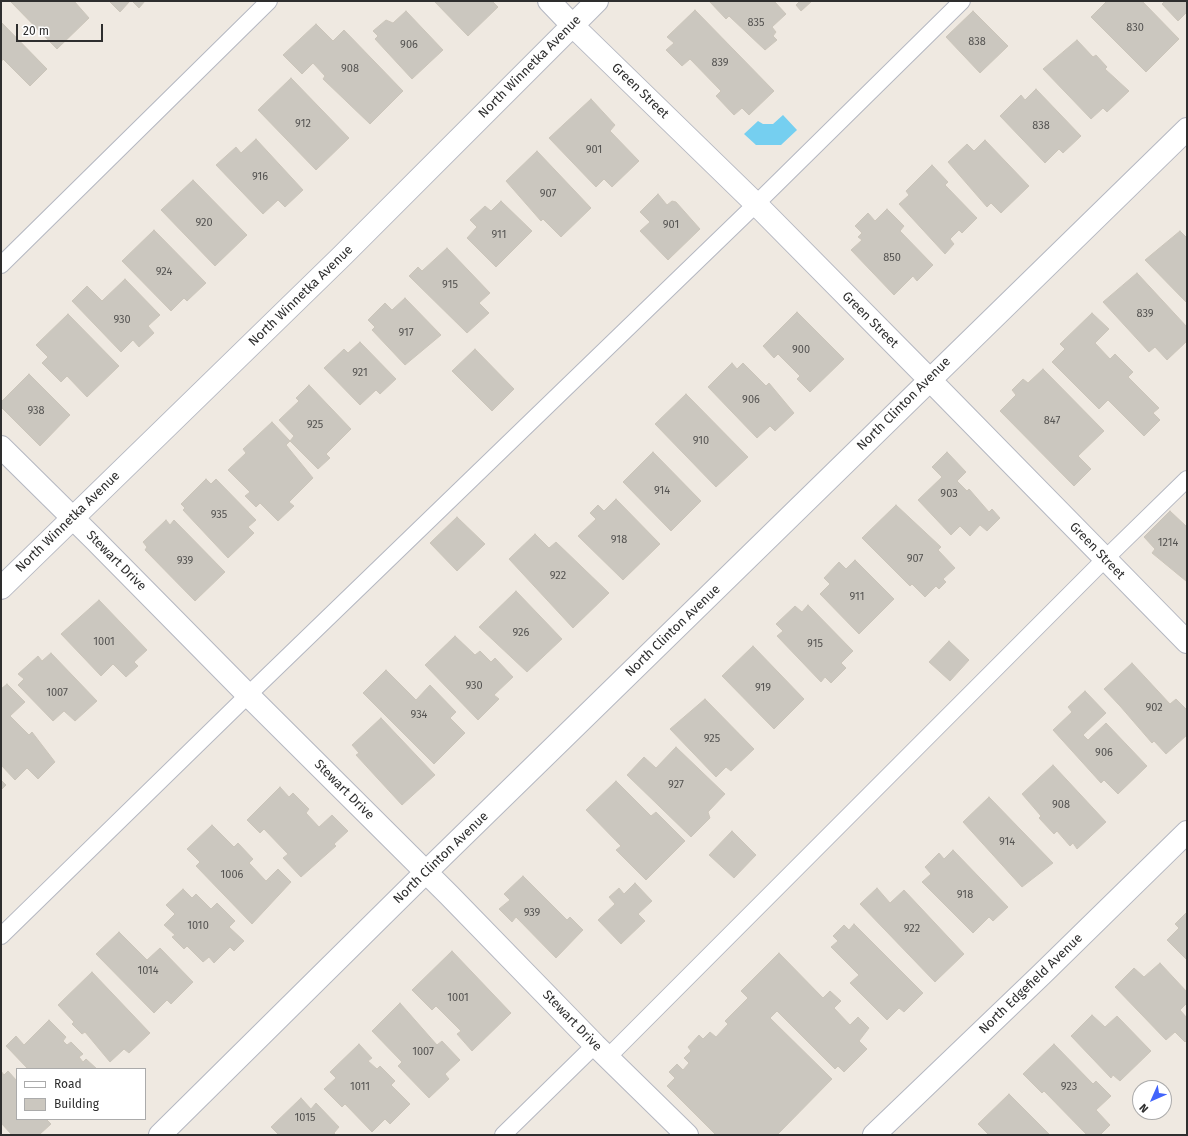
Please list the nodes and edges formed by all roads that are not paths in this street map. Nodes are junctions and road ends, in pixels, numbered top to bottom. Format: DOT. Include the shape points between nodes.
graph roads {
  1 [pos="269,1"];
  2 [pos="549,1"];
  3 [pos="597,1"];
  4 [pos="962,1"];
  5 [pos="572,25"];
  6 [pos="1187,129"];
  7 [pos="756,204"];
  8 [pos="1,265"];
  9 [pos="930,379"];
  10 [pos="1,447"];
  11 [pos="1187,479"];
  12 [pos="72,518"];
  13 [pos="1105,559"];
  14 [pos="1,588"];
  15 [pos="1187,642"];
  16 [pos="248,695"];
  17 [pos="1187,832"];
  18 [pos="426,872"];
  19 [pos="1,936"];
  20 [pos="602,1051"];
  21 [pos="160,1135"];
  22 [pos="504,1135"];
  23 [pos="687,1135"];
  24 [pos="874,1135"];
  1 -- 8 [label="lane"];
  2 -- 5 [label="street, Green Street"];
  3 -- 5 [label="street, North Winnetka Avenue"];
  4 -- 7 [label="lane"];
  5 -- 7 [label="street, Green Street"];
  5 -- 12 [label="street, North Winnetka Avenue" via="342,256"];
  6 -- 9 [label="street, North Clinton Avenue"];
  7 -- 9 [label="street, Green Street"];
  7 -- 16 [label="lane"];
  9 -- 13 [label="street, Green Street"];
  9 -- 18 [label="street, North Clinton Avenue"];
  10 -- 12 [label="street, Stewart Drive"];
  11 -- 13 [label="lane"];
  12 -- 14 [label="street, North Winnetka Avenue"];
  12 -- 16 [label="street, Stewart Drive"];
  13 -- 15 [label="street, Green Street"];
  13 -- 20 [label="lane"];
  16 -- 18 [label="street, Stewart Drive"];
  16 -- 19 [label="lane"];
  17 -- 24 [label="street, North Edgefield Avenue"];
  18 -- 20 [label="street, Stewart Drive"];
  18 -- 21 [label="street, North Clinton Avenue"];
  20 -- 22 [label="lane"];
  20 -- 23 [label="street, Stewart Drive"];
}
